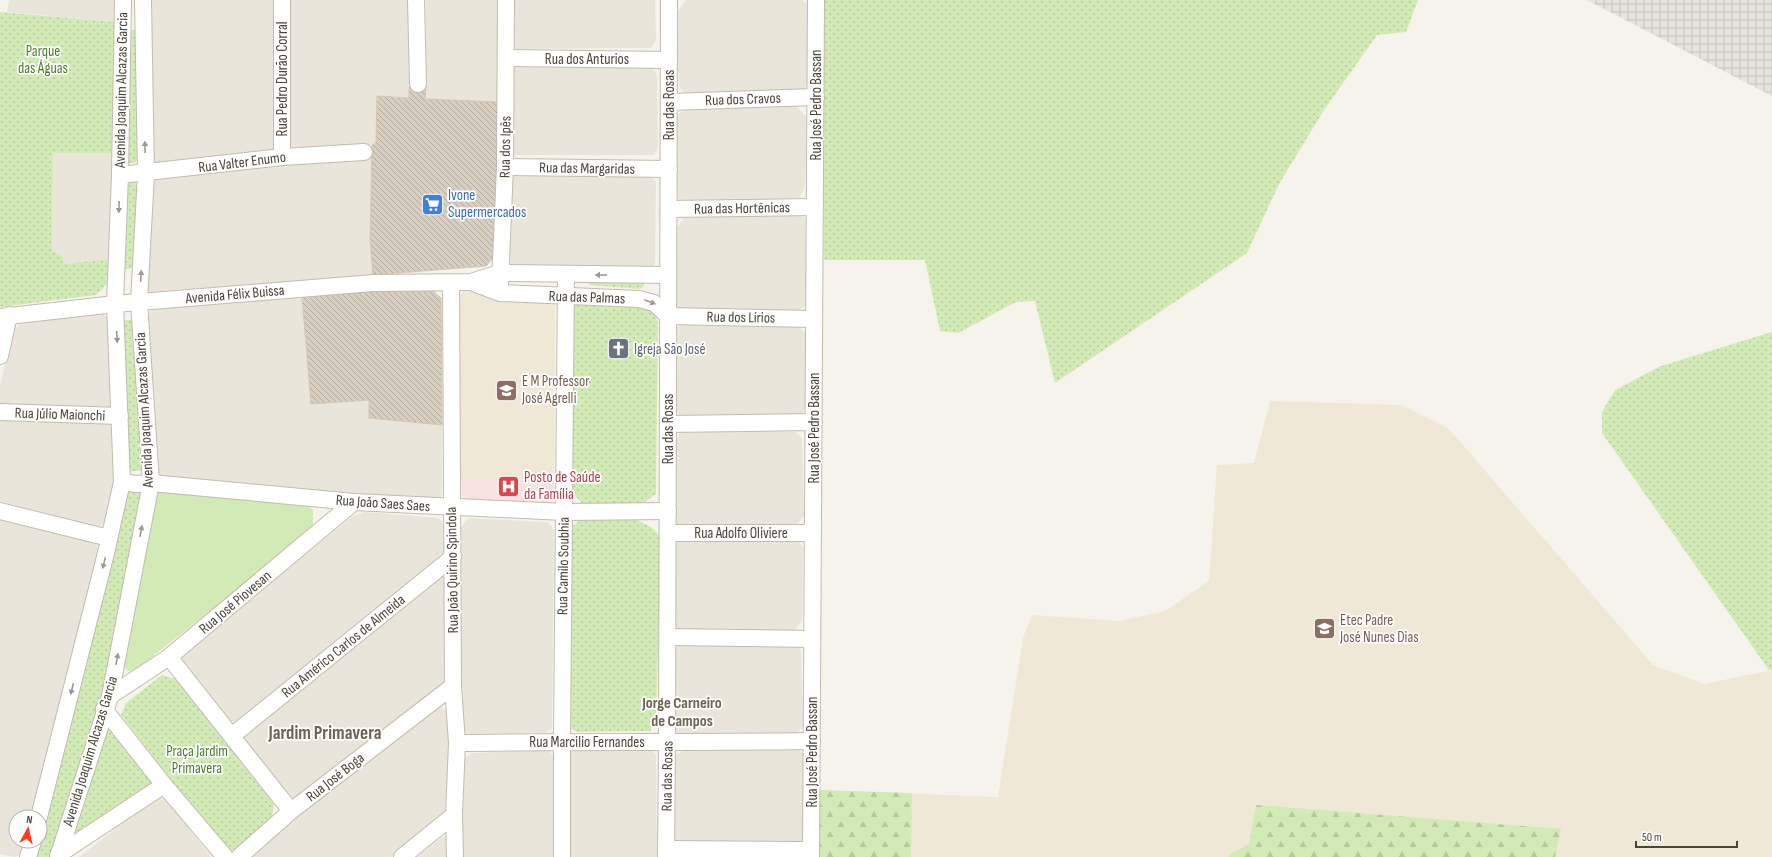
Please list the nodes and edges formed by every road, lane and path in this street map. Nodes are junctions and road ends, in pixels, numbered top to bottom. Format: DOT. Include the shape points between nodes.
graph roads {
  1 [pos="123,0"];
  2 [pos="143,0"];
  3 [pos="282,0"];
  4 [pos="416,0"];
  5 [pos="506,0"];
  6 [pos="669,0"];
  7 [pos="816,0"];
  8 [pos="123,23"];
  9 [pos="143,24"];
  10 [pos="506,58"];
  11 [pos="669,60"];
  12 [pos="418,84"];
  13 [pos="816,97"];
  14 [pos="669,102"];
  15 [pos="364,152"];
  16 [pos="282,157"];
  17 [pos="505,167"];
  18 [pos="669,169"];
  19 [pos="146,174"];
  20 [pos="120,175"];
  21 [pos="815,207"];
  22 [pos="669,209"];
  23 [pos="500,273"];
  24 [pos="566,274"];
  25 [pos="668,275"];
  26 [pos="451,282"];
  27 [pos="471,282"];
  28 [pos="500,293"];
  29 [pos="565,297"];
  30 [pos="139,302"];
  31 [pos="115,304"];
  32 [pos="4,316"];
  33 [pos="668,316"];
  34 [pos="814,319"];
  35 [pos="0,356"];
  36 [pos="0,412"];
  37 [pos="120,416"];
  38 [pos="814,422"];
  39 [pos="668,424"];
  40 [pos="122,482"];
  41 [pos="151,483"];
  42 [pos="354,502"];
  43 [pos="452,507"];
  44 [pos="0,511"];
  45 [pos="668,511"];
  46 [pos="564,512"];
  47 [pos="813,532"];
  48 [pos="668,533"];
  49 [pos="109,538"];
  50 [pos="453,557"];
  51 [pos="668,637"];
  52 [pos="812,639"];
  53 [pos="170,657"];
  54 [pos="453,686"];
  55 [pos="107,703"];
  56 [pos="233,735"];
  57 [pos="562,741"];
  58 [pos="812,741"];
  59 [pos="457,743"];
  60 [pos="668,743"];
  61 [pos="164,785"];
  62 [pos="41,809"];
  63 [pos="292,811"];
  64 [pos="454,815"];
  65 [pos="666,853"];
  66 [pos="811,853"];
  67 [pos="58,856"];
  68 [pos="225,857"];
  69 [pos="239,857"];
  70 [pos="402,857"];
  71 [pos="455,857"];
  72 [pos="562,857"];
  1 -- 8 [label="street, Avenida Joaquim Alcazas Garcia"];
  2 -- 9 [label="street, Avenida Joaquim Alcazas Garcia"];
  3 -- 16 [label="street, Rua Pedro Durão Corral"];
  4 -- 12 [label="street"];
  5 -- 10 [label="street, Rua dos Ipês"];
  6 -- 11 [label="street, Rua das Rosas"];
  7 -- 13 [label="street, Rua José Pedro Bassan"];
  8 -- 9 [label="street"];
  8 -- 20 [label="street, Avenida Joaquim Alcazas Garcia"];
  19 -- 9 [label="street, Avenida Joaquim Alcazas Garcia, one-way"];
  10 -- 11 [label="street, Rua dos Anturios"];
  10 -- 17 [label="street, Rua dos Ipês"];
  11 -- 14 [label="street, Rua das Rosas"];
  13 -- 14 [label="street, Rua dos Cravos"];
  13 -- 21 [label="street, Rua José Pedro Bassan"];
  14 -- 18 [label="street, Rua das Rosas"];
  15 -- 16 [label="street, Rua Valter Enumo"];
  16 -- 19 [label="street, Rua Valter Enumo"];
  17 -- 18 [label="street, Rua das Margaridas"];
  17 -- 23 [label="street, Rua dos Ipês"];
  18 -- 22 [label="street, Rua das Rosas"];
  19 -- 20 [label="street, Rua Valter Enumo"];
  30 -- 19 [label="street, Avenida Joaquim Alcazas Garcia, one-way"];
  20 -- 31 [label="street, Avenida Joaquim Alcazas Garcia, one-way"];
  21 -- 22 [label="street, Rua das Hortênicas"];
  21 -- 34 [label="street, Rua José Pedro Bassan"];
  22 -- 25 [label="street, Rua das Rosas"];
  23 -- 24 [label="street, Rua das Palmas"];
  23 -- 27 [label="street, Avenida Félix Buissa"];
  23 -- 28 [label="street, Rua dos Ipês"];
  25 -- 24 [label="street, Rua das Palmas, one-way"];
  24 -- 29 [label="street, Rua Camilo Soubhia"];
  25 -- 33 [label="street, Rua das Rosas"];
  26 -- 27 [label="street, Avenida Félix Buissa"];
  26 -- 30 [label="street, Avenida Félix Buissa" via="373,283"];
  26 -- 43 [label="street, Rua João Quirino Spindola"];
  27 -- 28 [label="street, Avenida Félix Buissa"];
  28 -- 29 [label="street, Rua das Palmas"];
  29 -- 33 [label="street, Rua das Palmas, one-way" via="639,299 654,303"];
  29 -- 46 [label="street, Rua Camilo Soubhia"];
  30 -- 31 [label="street, Avenida Félix Buissa"];
  30 -- 41 [label="street, Avenida Joaquim Alcazas Garcia"];
  31 -- 32 [label="street, Avenida Félix Buissa"];
  31 -- 37 [label="street, Avenida Joaquim Alcazas Garcia, one-way"];
  32 -- 35 [label="street"];
  33 -- 34 [label="street, Rua dos Lírios"];
  33 -- 39 [label="street, Rua das Rosas"];
  34 -- 38 [label="street, Rua José Pedro Bassan"];
  36 -- 37 [label="street, Rua Júlio Maionchi"];
  37 -- 40 [label="street, Avenida Joaquim Alcazas Garcia"];
  38 -- 39 [label="street"];
  38 -- 47 [label="street, Rua José Pedro Bassan"];
  39 -- 45 [label="street, Rua das Rosas"];
  40 -- 41 [label="street, Rua João Saes Saes"];
  40 -- 49 [label="street, Avenida Joaquim Alcazas Garcia"];
  41 -- 42 [label="street, Rua João Saes Saes"];
  55 -- 41 [label="street, Avenida Joaquim Alcazas Garcia, one-way"];
  42 -- 43 [label="street, Rua João Saes Saes"];
  42 -- 53 [label="street, Rua José Piovesan"];
  43 -- 46 [label="street, Rua João Saes Saes"];
  43 -- 50 [label="street, Rua João Quirino Spindola"];
  44 -- 49 [label="street"];
  45 -- 46 [label="street, Rua João Saes Saes"];
  45 -- 48 [label="street, Rua das Rosas"];
  46 -- 57 [label="street, Rua Camilo Soubhia"];
  47 -- 48 [label="street, Rua Adolfo Oliviere"];
  47 -- 52 [label="street, Rua José Pedro Bassan"];
  48 -- 51 [label="street, Rua das Rosas"];
  49 -- 62 [label="street, Avenida Joaquim Alcazas Garcia, one-way"];
  50 -- 54 [label="street, Rua João Quirino Spindola"];
  50 -- 56 [label="street, Rua Américo Carlos de Almeida"];
  51 -- 52 [label="street"];
  51 -- 60 [label="street, Rua das Rosas"];
  52 -- 58 [label="street, Rua José Pedro Bassan"];
  53 -- 55 [label="street, Rua José Piovesan"];
  53 -- 56 [label="street"];
  54 -- 59 [label="street, Rua João Quirino Spindola"];
  54 -- 63 [label="street, Rua José Boga"];
  55 -- 61 [label="street"];
  55 -- 67 [label="street, Avenida Joaquim Alcazas Garcia"];
  56 -- 63 [label="street"];
  57 -- 59 [label="street, Rua Marcilio Fernandes"];
  57 -- 60 [label="street, Rua Marcilio Fernandes"];
  57 -- 72 [label="street, Rua Camilo Soubhia"];
  58 -- 60 [label="street, Rua Marcilio Fernandes"];
  58 -- 66 [label="street, Rua José Pedro Bassan"];
  59 -- 64 [label="street, Rua João Quirino Spindola"];
  60 -- 65 [label="street, Rua das Rosas"];
  61 -- 67 [label="street"];
  61 -- 68 [label="street"];
  63 -- 69 [label="street, Rua José Boga"];
  64 -- 70 [label="street"];
  64 -- 71 [label="street, Rua João Quirino Spindola"];
  65 -- 66 [label="street"];
}
